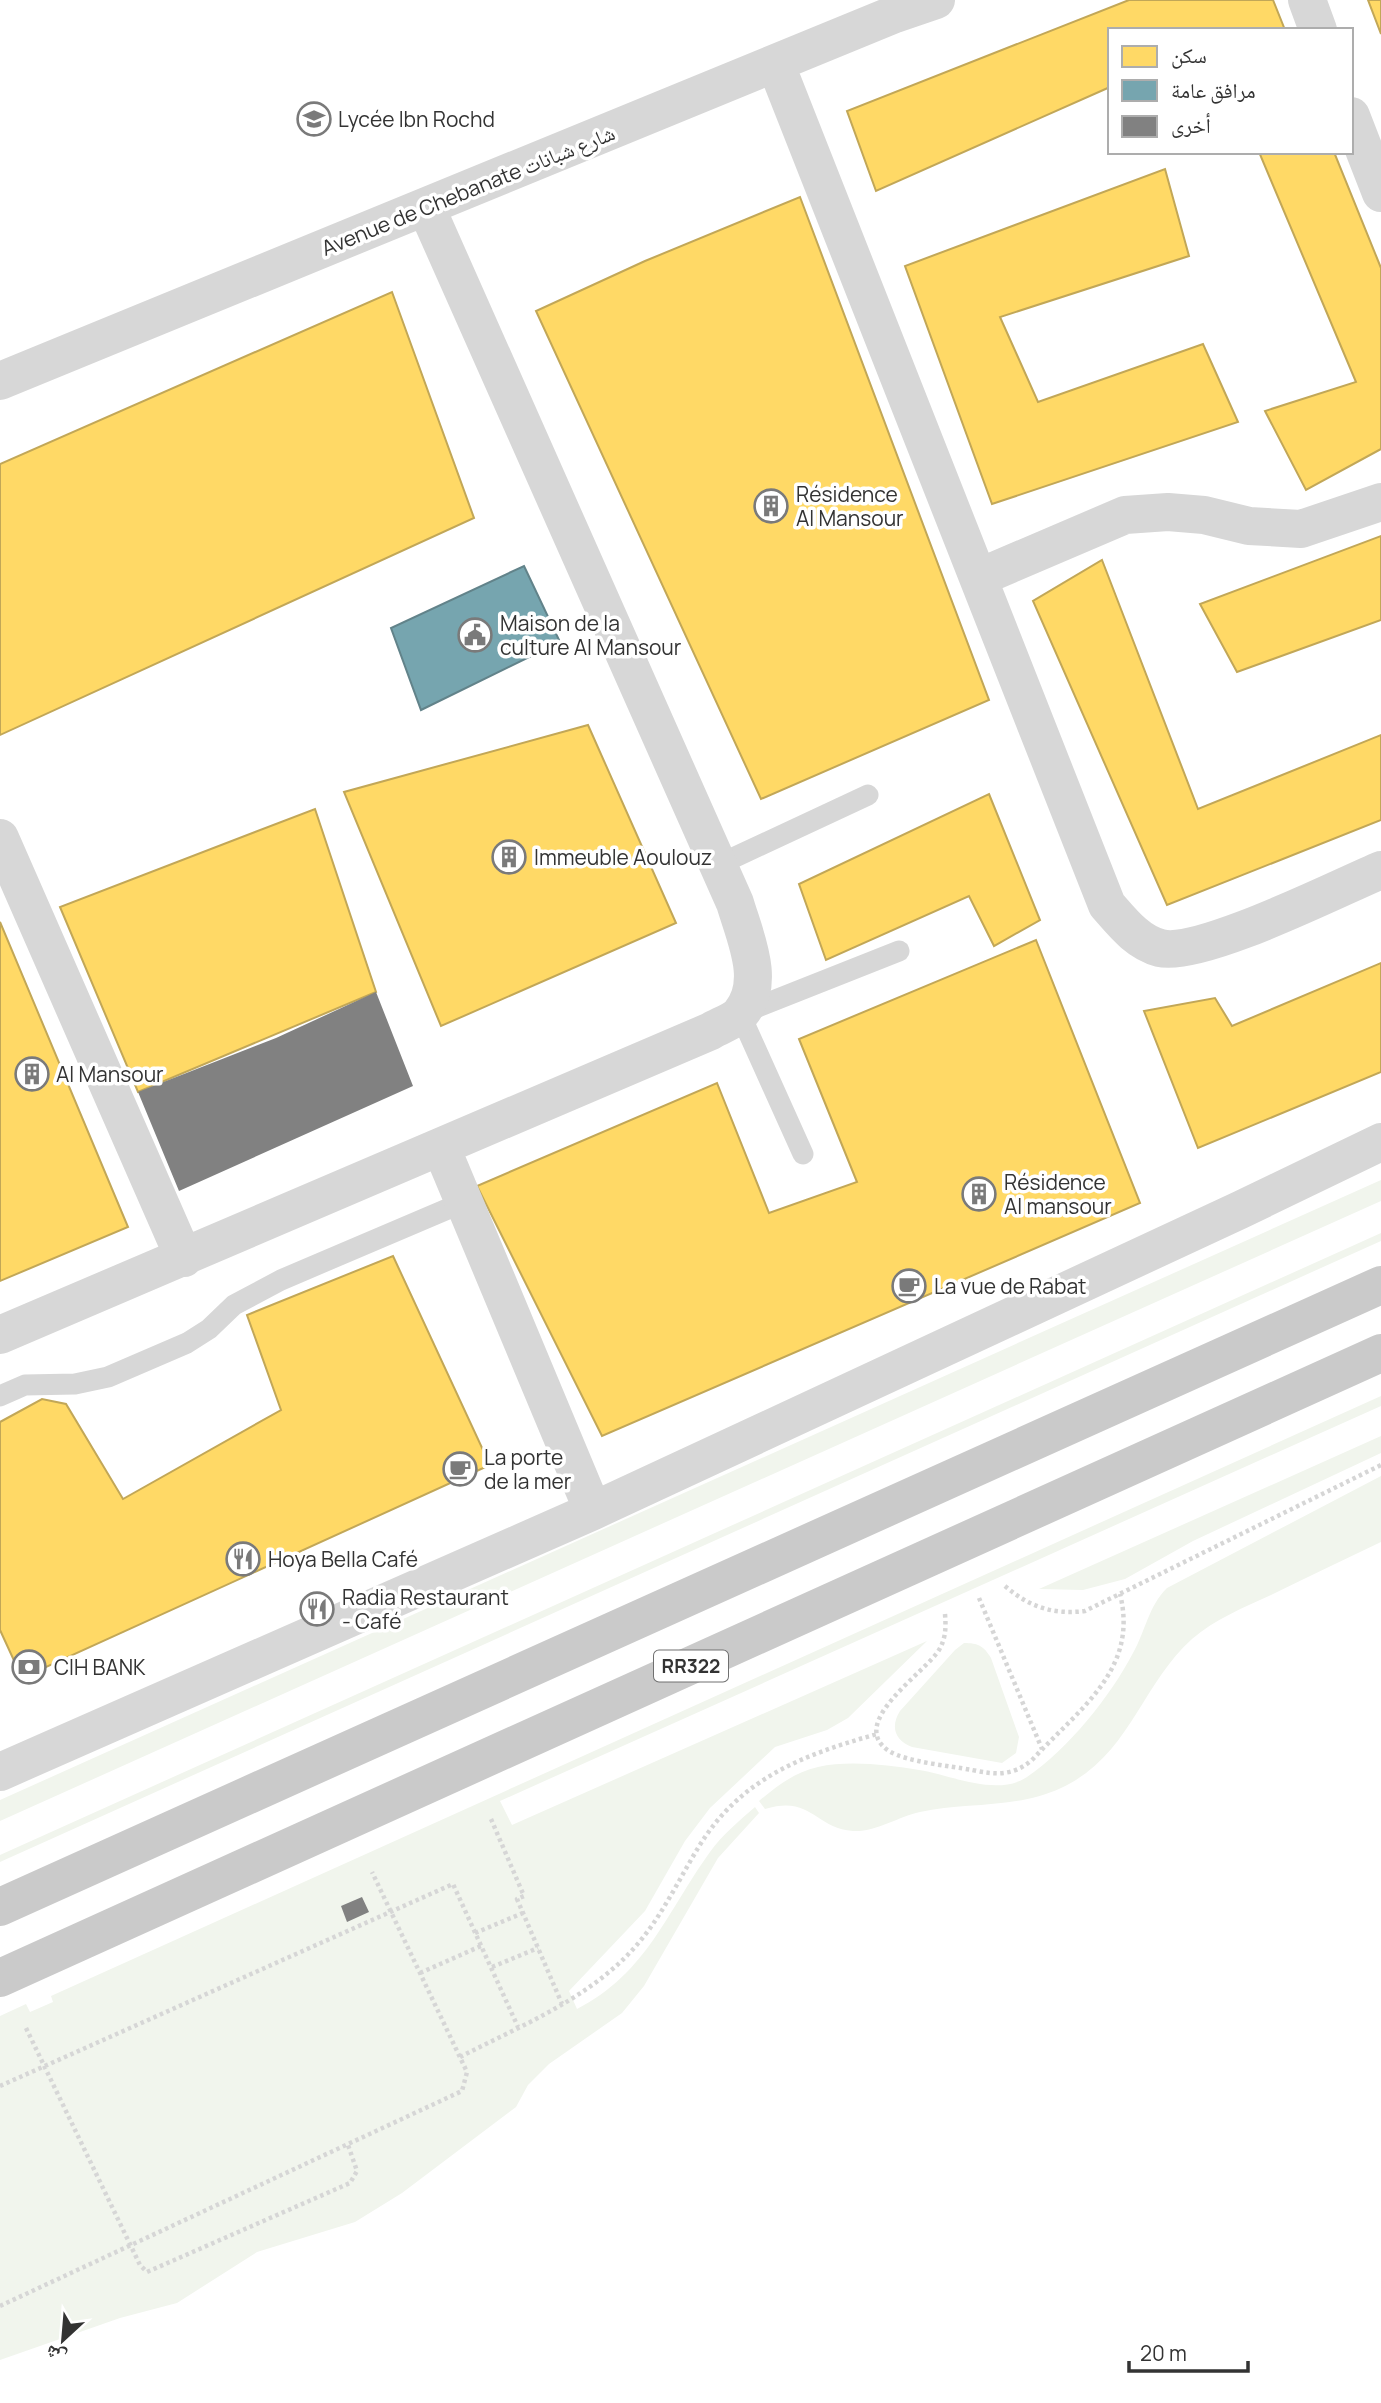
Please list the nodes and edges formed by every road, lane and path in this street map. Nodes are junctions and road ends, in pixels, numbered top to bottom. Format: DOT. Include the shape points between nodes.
graph roads {
  1 [pos="936,0"];
  2 [pos="1307,0"];
  3 [pos="1317,28"];
  4 [pos="776,65"];
  5 [pos="1353,121"];
  6 [pos="1381,193"];
  7 [pos="426,207"];
  8 [pos="0,382"];
  9 [pos="1381,502"];
  10 [pos="980,576"];
  11 [pos="868,794"];
  12 [pos="0,838"];
  13 [pos="718,864"];
  14 [pos="1381,870"];
  15 [pos="899,951"];
  16 [pos="740,1014"];
  17 [pos="1381,1142"];
  18 [pos="441,1147"];
  19 [pos="803,1154"];
  20 [pos="464,1202"];
  21 [pos="184,1258"];
  22 [pos="1381,1285"];
  23 [pos="0,1335"];
  24 [pos="1381,1353"];
  25 [pos="0,1396"];
  26 [pos="1381,1465"];
  27 [pos="593,1511"];
  28 [pos="1005,1586"];
  29 [pos="1120,1594"];
  30 [pos="979,1598"];
  31 [pos="944,1614"];
  32 [pos="877,1734"];
  33 [pos="1042,1749"];
  34 [pos="0,1772"];
  35 [pos="491,1819"];
  36 [pos="372,1872"];
  37 [pos="0,1907"];
  38 [pos="389,1909"];
  39 [pos="523,1913"];
  40 [pos="475,1933"];
  41 [pos="481,1946"];
  42 [pos="538,1948"];
  43 [pos="492,1967"];
  44 [pos="420,1973"];
  45 [pos="0,1978"];
  46 [pos="562,2004"];
  47 [pos="519,2027"];
  48 [pos="26,2028"];
  49 [pos="460,2057"];
  50 [pos="45,2066"];
  51 [pos="0,2087"];
  52 [pos="348,2145"];
  53 [pos="131,2245"];
  54 [pos="0,2306"];
  1 -- 4 [label="street, Avenue de Chebanate شارع شبانات"];
  2 -- 3 [label="street"];
  4 -- 7 [label="street, Avenue de Chebanate شارع شبانات"];
  4 -- 10 [label="street"];
  5 -- 6 [label="street"];
  7 -- 8 [label="street, Avenue de Chebanate شارع شبانات"];
  7 -- 13 [label="street"];
  9 -- 10 [label="street" via="1301,529 1249,526 1204,515 1125,514"];
  10 -- 14 [label="street" via="1107,905 1132,933 1160,948 1188,947 1218,939"];
  11 -- 13 [label="lane"];
  12 -- 21 [label="street"];
  13 -- 16 [label="street" via="751,957 754,984"];
  15 -- 16 [label="lane"];
  16 -- 18 [label="street" via="711,1031"];
  16 -- 19 [label="lane"];
  17 -- 27 [label="street"];
  18 -- 20 [label="street"];
  18 -- 21 [label="street"];
  20 -- 25 [label="lane" via="281,1280 234,1305 187,1343 119,1372 75,1384 25,1385"];
  20 -- 27 [label="street"];
  21 -- 23 [label="street"];
  22 -- 37 [label="main road"];
  24 -- 45 [label="main road, RR322"];
  26 -- 29 [label="path"];
  27 -- 34 [label="street"];
  28 -- 29 [label="path" via="1034,1606 1068,1613 1085,1611"];
  29 -- 33 [label="path" via="1125,1637 1111,1672"];
  30 -- 33 [label="path"];
  31 -- 32 [label="path" via="944,1640 938,1652 884,1708"];
  32 -- 33 [label="path" via="889,1751 898,1755 999,1774 1022,1768"];
  32 -- 46 [label="path" via="804,1756 760,1782 712,1828 655,1923 635,1947 589,1988"];
  35 -- 39 [label="path" via="524,1896 517,1899"];
  36 -- 38 [label="path"];
  38 -- 40 [label="path" via="453,1884"];
  38 -- 44 [label="path"];
  38 -- 50 [label="path"];
  39 -- 40 [label="path"];
  39 -- 42 [label="path"];
  40 -- 41 [label="path"];
  41 -- 43 [label="path"];
  41 -- 44 [label="path"];
  42 -- 43 [label="path"];
  42 -- 46 [label="path"];
  43 -- 47 [label="path"];
  44 -- 49 [label="path"];
  46 -- 47 [label="path"];
  47 -- 49 [label="path"];
  48 -- 50 [label="path"];
  49 -- 52 [label="path" via="467,2072 462,2091"];
  50 -- 51 [label="path"];
  50 -- 53 [label="path"];
  52 -- 53 [label="path"];
  52 -- 53 [label="path" via="357,2171 344,2186 152,2272 143,2270"];
  53 -- 54 [label="path"];
}
